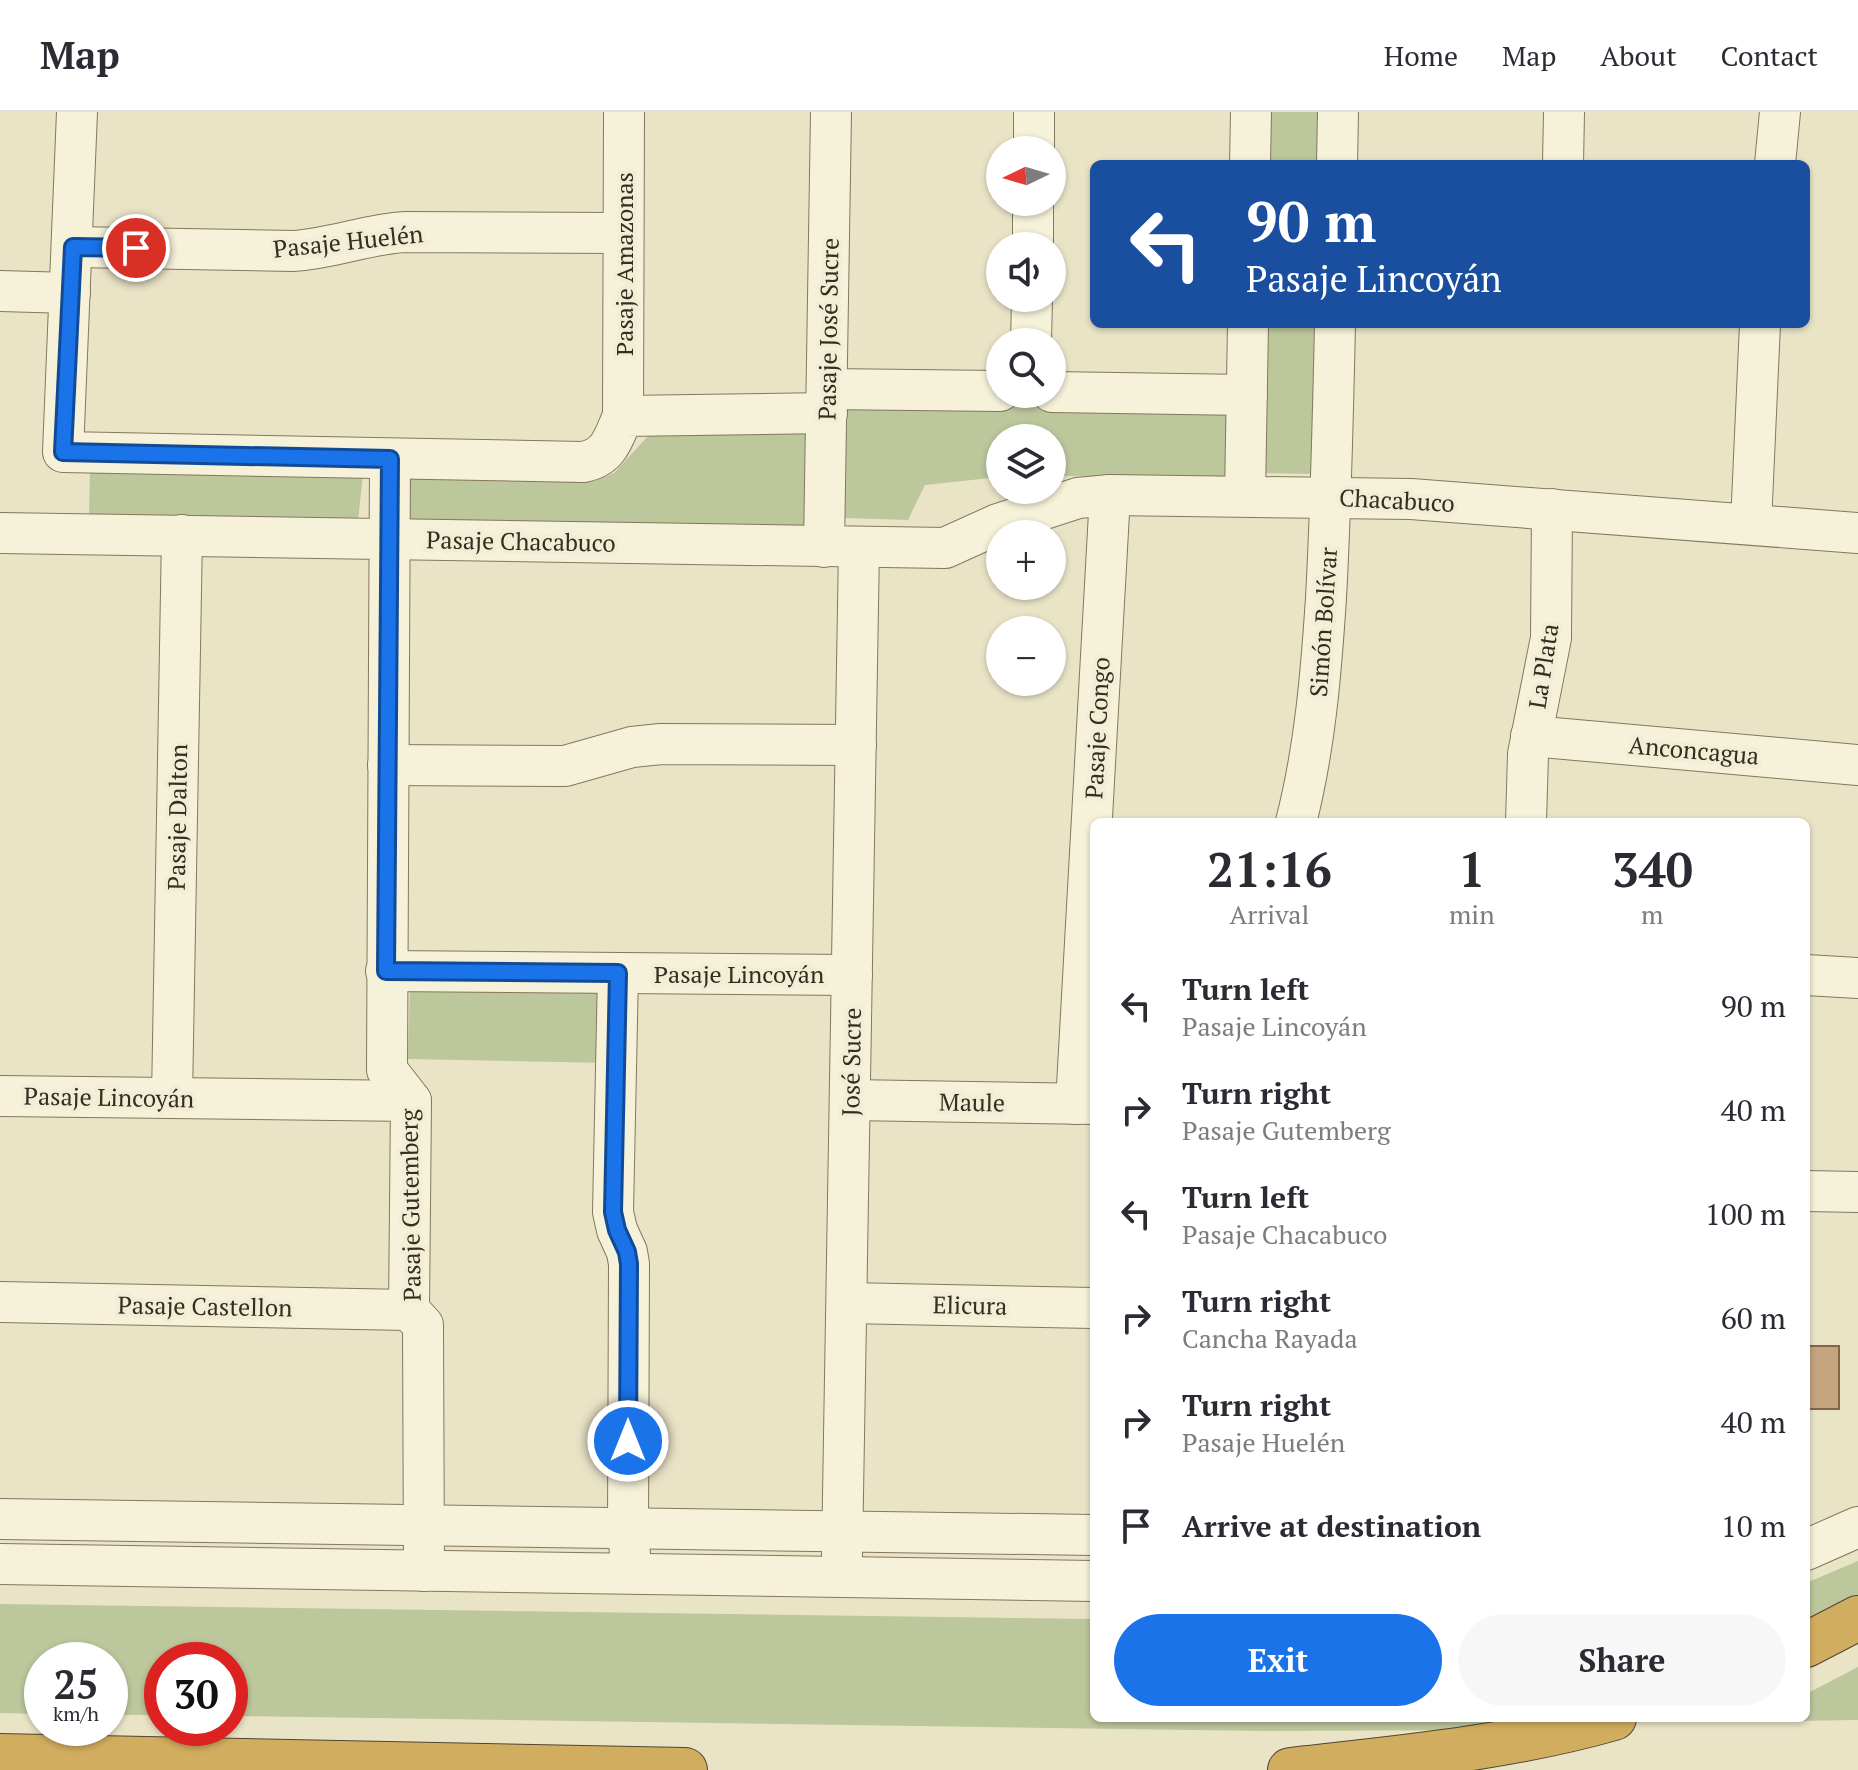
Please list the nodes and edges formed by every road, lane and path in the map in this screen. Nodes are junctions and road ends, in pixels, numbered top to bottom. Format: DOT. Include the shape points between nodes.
graph roads {
  1 [pos="77,112"];
  2 [pos="624,112"];
  3 [pos="831,112"];
  4 [pos="1034,112"];
  5 [pos="1251,112"];
  6 [pos="1338,112"];
  7 [pos="1564,112"];
  8 [pos="1780,112"];
  9 [pos="1034,136"];
  10 [pos="1250,160"];
  11 [pos="1337,160"];
  12 [pos="1563,160"];
  13 [pos="1775,160"];
  14 [pos="623,233"];
  15 [pos="73,247"];
  16 [pos="0,291"];
  17 [pos="70,293"];
  18 [pos="1248,328"];
  19 [pos="1335,328"];
  20 [pos="1760,328"];
  21 [pos="986,392"];
  22 [pos="1066,392"];
  23 [pos="1247,395"];
  24 [pos="827,401"];
  25 [pos="623,416"];
  26 [pos="390,459"];
  27 [pos="1110,495"];
  28 [pos="1245,496"];
  29 [pos="1332,497"];
  30 [pos="1552,509"];
  31 [pos="1751,524"];
  32 [pos="0,533"];
  33 [pos="1858,533"];
  34 [pos="182,535"];
  35 [pos="390,539"];
  36 [pos="842,547"];
  37 [pos="945,548"];
  38 [pos="1531,736"];
  39 [pos="856,745"];
  40 [pos="388,765"];
  41 [pos="1858,765"];
  42 [pos="1097,818"];
  43 [pos="1297,818"];
  44 [pos="1526,818"];
  45 [pos="386,971"];
  46 [pos="618,973"];
  47 [pos="852,975"];
  48 [pos="1810,975"];
  49 [pos="1858,978"];
  50 [pos="1090,982"];
  51 [pos="0,1096"];
  52 [pos="172,1098"];
  53 [pos="850,1100"];
  54 [pos="411,1101"];
  55 [pos="1085,1104"];
  56 [pos="1810,1191"];
  57 [pos="1858,1192"];
  58 [pos="0,1302"];
  59 [pos="847,1303"];
  60 [pos="1090,1308"];
  61 [pos="409,1310"];
  62 [pos="0,1519"];
  63 [pos="1858,1525"];
  64 [pos="423,1526"];
  65 [pos="628,1529"];
  66 [pos="843,1530"];
  67 [pos="1090,1535"];
  68 [pos="1810,1548"];
  69 [pos="0,1564"];
  70 [pos="424,1571"];
  71 [pos="631,1574"];
  72 [pos="842,1578"];
  73 [pos="1090,1581"];
  74 [pos="1858,1618"];
  75 [pos="1810,1643"];
  76 [pos="1597,1722"];
  77 [pos="0,1756"];
  78 [pos="685,1770"];
  79 [pos="1290,1770"];
  1 -- 15 [label="street"];
  2 -- 14 [label="street, Pasaje Amazonas"];
  3 -- 24 [label="street, Pasaje José Sucre"];
  4 -- 9 [label="street"];
  5 -- 10 [label="street"];
  6 -- 11 [label="street"];
  7 -- 12 [label="street"];
  8 -- 13 [label="street"];
  14 -- 15 [label="street, Pasaje Huelén" via="383,233 293,251"];
  14 -- 25 [label="street, Pasaje Amazonas"];
  15 -- 17 [label="street"];
  16 -- 17 [label="street"];
  17 -- 26 [label="street" via="63,452"];
  18 -- 23 [label="street"];
  19 -- 29 [label="street, Simón Bolívar"];
  20 -- 31 [label="street"];
  21 -- 24 [label="street"];
  22 -- 23 [label="street"];
  23 -- 28 [label="street"];
  24 -- 25 [label="street"];
  24 -- 36 [label="street, Pasaje José Sucre"];
  25 -- 26 [label="street" via="610,445 594,460"];
  26 -- 35 [label="street, Pasaje Gutemberg"];
  27 -- 28 [label="street, Chacabuco"];
  27 -- 37 [label="street, Chacabuco" via="1078,498"];
  27 -- 42 [label="street, Pasaje Congo"];
  28 -- 29 [label="street, Chacabuco"];
  29 -- 30 [label="street, Chacabuco"];
  29 -- 43 [label="street, Simón Bolívar" via="1318,696"];
  30 -- 31 [label="street, Chacabuco"];
  30 -- 38 [label="street, La Plata" via="1551,638"];
  31 -- 33 [label="street, Chacabuco"];
  32 -- 34 [label="street, Pasaje Chacabuco"];
  34 -- 35 [label="street, Pasaje Chacabuco"];
  34 -- 52 [label="street, Pasaje Dalton"];
  35 -- 36 [label="street, Pasaje Chacabuco"];
  35 -- 40 [label="street, Pasaje Gutemberg"];
  36 -- 37 [label="street, Pasaje Chacabuco"];
  36 -- 39 [label="street, José Sucre"];
  38 -- 41 [label="street, Anconcagua"];
  38 -- 44 [label="street, La Plata"];
  39 -- 40 [label="street" via="661,744 565,766"];
  39 -- 47 [label="street, José Sucre"];
  40 -- 45 [label="street, Pasaje Gutemberg"];
  45 -- 46 [label="street, Pasaje Lincoyán"];
  45 -- 54 [label="street, Pasaje Gutemberg" via="387,1070"];
  46 -- 47 [label="street, Pasaje Lincoyán"];
  46 -- 65 [label="street" via="613,1212 629,1264"];
  47 -- 53 [label="street, José Sucre"];
  48 -- 49 [label="street"];
  50 -- 55 [label="street, Pasaje Congo"];
  51 -- 52 [label="street, Pasaje Lincoyán"];
  52 -- 54 [label="street, Pasaje Lincoyán"];
  53 -- 55 [label="street, Maule"];
  53 -- 59 [label="street, José Sucre"];
  54 -- 61 [label="street, Pasaje Gutemberg"];
  56 -- 57 [label="street"];
  58 -- 61 [label="street, Pasaje Castellon"];
  59 -- 60 [label="street, Elicura"];
  59 -- 66 [label="street, José Sucre"];
  61 -- 64 [label="street, Pasaje Gutemberg" via="423,1325"];
  62 -- 64 [label="street"];
  63 -- 68 [label="street"];
  64 -- 65 [label="street"];
  64 -- 70 [label="street, Pasaje Gutemberg"];
  65 -- 66 [label="street"];
  65 -- 71 [label="street"];
  66 -- 67 [label="street"];
  66 -- 72 [label="street, José Sucre"];
  69 -- 70 [label="street"];
  70 -- 71 [label="street"];
  71 -- 72 [label="street"];
  72 -- 73 [label="street"];
  74 -- 75 [label="highway"];
  76 -- 79 [label="highway" via="1504,1742"];
  77 -- 78 [label="highway"];
}
